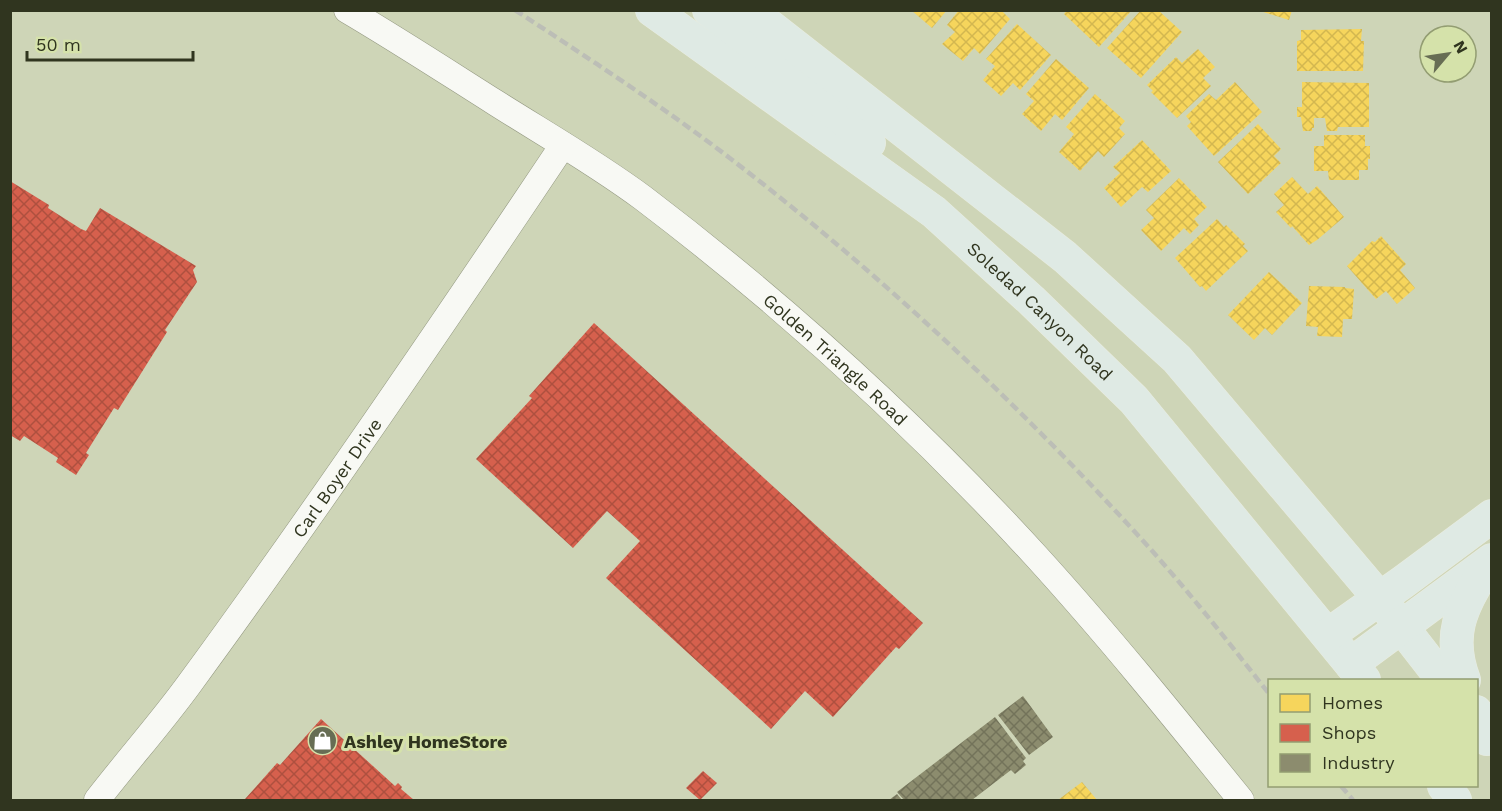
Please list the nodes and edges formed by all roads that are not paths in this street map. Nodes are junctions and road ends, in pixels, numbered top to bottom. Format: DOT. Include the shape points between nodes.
graph roads {
  1 [pos="347,10"];
  2 [pos="652,10"];
  3 [pos="709,10"];
  4 [pos="748,10"];
  5 [pos="563,145"];
  6 [pos="934,212"];
  7 [pos="1491,516"];
  8 [pos="1490,561"];
  9 [pos="1380,599"];
  10 [pos="1402,626"];
  11 [pos="1328,635"];
  12 [pos="1357,672"];
  13 [pos="1442,679"];
  14 [pos="1463,679"];
  15 [pos="1445,787"];
  16 [pos="97,801"];
  17 [pos="1241,801"];
  18 [pos="1455,801"];
  1 -- 5 [label="street, Golden Triangle Road"];
  2 -- 6 [label="main road, Soledad Canyon Road"];
  3 -- 6 [label="main road" via="856,130"];
  4 -- 9 [label="main road" via="1065,257 1177,359"];
  5 -- 16 [label="street, Carl Boyer Drive" via="446,321 241,613 189,686"];
  5 -- 17 [label="street, Golden Triangle Road" via="640,196 724,262 884,402 1054,576"];
  6 -- 11 [label="main road, Soledad Canyon Road" via="1134,400"];
  7 -- 9 [label="main road"];
  8 -- 10 [label="main road"];
  8 -- 14 [label="main road" via="1464,605 1456,633"];
  9 -- 10 [label="main road"];
  9 -- 11 [label="main road"];
  10 -- 12 [label="main road"];
  10 -- 13 [label="main road"];
  11 -- 12 [label="main road, Soledad Canyon Road"];
  15 -- 18 [label="main road"];
}
